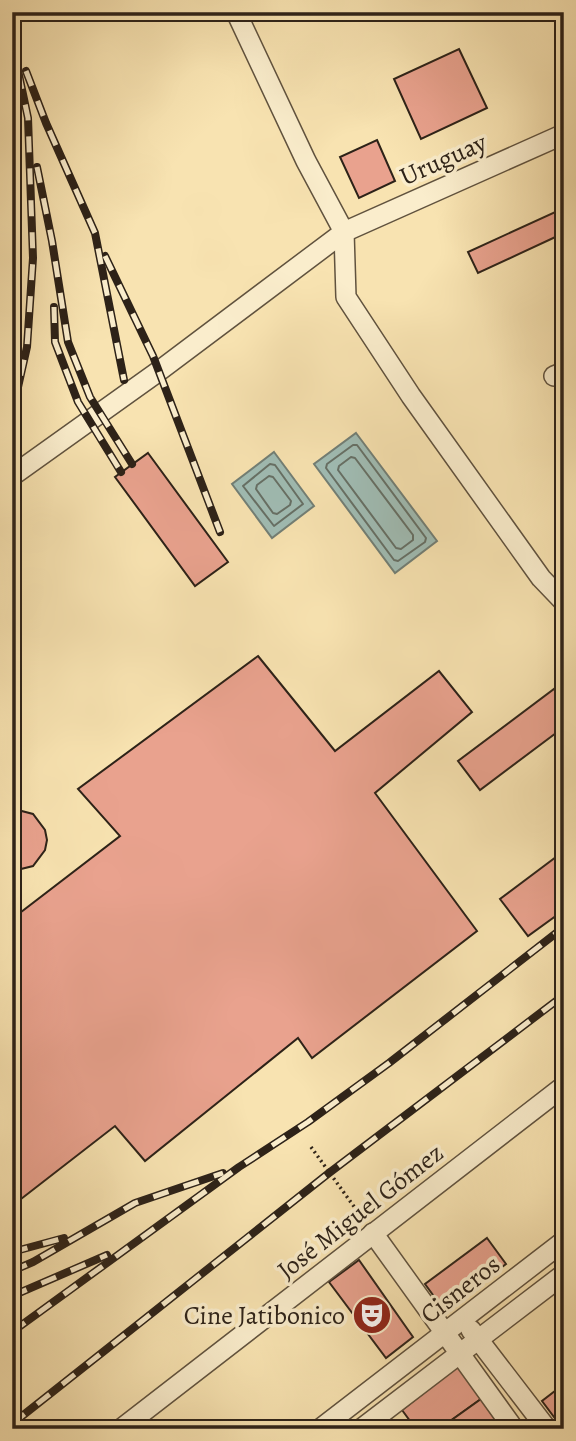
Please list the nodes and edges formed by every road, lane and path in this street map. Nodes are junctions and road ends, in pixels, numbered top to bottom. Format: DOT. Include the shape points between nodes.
graph roads {
  1 [pos="236,12"];
  2 [pos="564,134"];
  3 [pos="344,232"];
  4 [pos="12,476"];
  5 [pos="563,601"];
  6 [pos="564,1086"];
  7 [pos="311,1147"];
  8 [pos="373,1233"];
  9 [pos="564,1241"];
  10 [pos="564,1274"];
  11 [pos="463,1321"];
  12 [pos="445,1334"];
  13 [pos="478,1340"];
  14 [pos="459,1354"];
  15 [pos="121,1429"];
  16 [pos="320,1429"];
  17 [pos="361,1429"];
  18 [pos="514,1429"];
  19 [pos="547,1429"];
  1 -- 3 [label="street"];
  2 -- 3 [label="street, Uruguay"];
  3 -- 4 [label="street, Uruguay"];
  3 -- 5 [label="street" via="346,296 419,407 541,578"];
  6 -- 8 [label="street, José Miguel Gómez"];
  7 -- 8 [label="path"];
  8 -- 12 [label="street"];
  8 -- 15 [label="street, José Miguel Gómez"];
  9 -- 11 [label="street, Cisneros"];
  10 -- 13 [label="street, Cisneros"];
  11 -- 12 [label="street, Cisneros"];
  11 -- 13 [label="street"];
  12 -- 14 [label="street"];
  12 -- 16 [label="street, Cisneros"];
  13 -- 14 [label="street, Cisneros"];
  13 -- 19 [label="street"];
  14 -- 17 [label="street, Cisneros"];
  14 -- 18 [label="street"];
}
